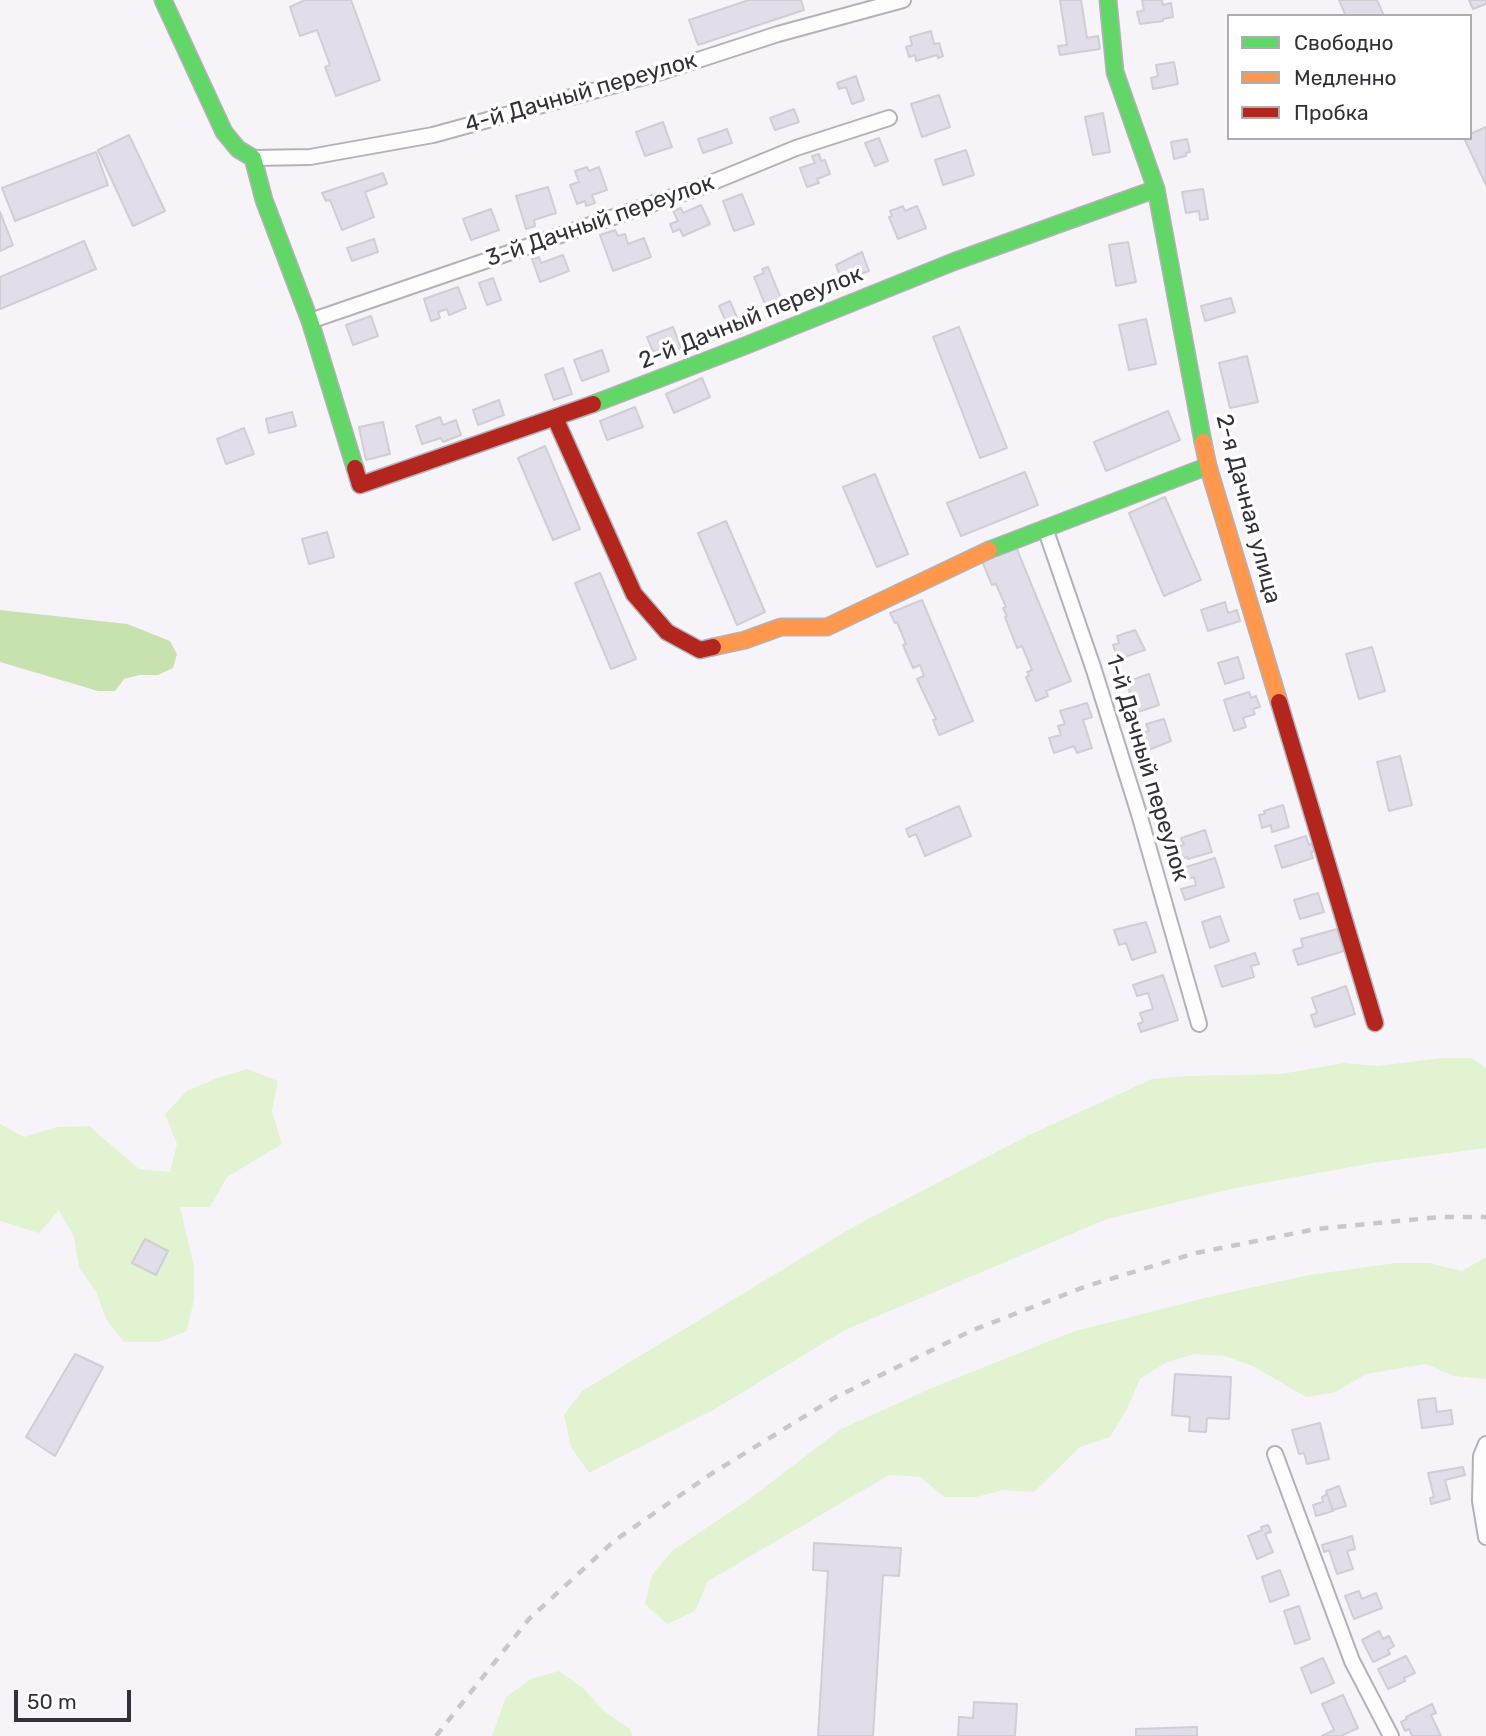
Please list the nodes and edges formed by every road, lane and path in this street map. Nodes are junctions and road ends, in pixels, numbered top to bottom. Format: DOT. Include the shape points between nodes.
graph roads {
  1 [pos="163,0"];
  2 [pos="903,0"];
  3 [pos="1108,0"];
  4 [pos="889,118"];
  5 [pos="253,158"];
  6 [pos="1156,189"];
  7 [pos="310,321"];
  8 [pos="555,418"];
  9 [pos="1208,466"];
  10 [pos="1045,528"];
  11 [pos="1375,1023"];
  12 [pos="1199,1024"];
  13 [pos="1486,1444"];
  14 [pos="1275,1454"];
  15 [pos="1486,1537"];
  16 [pos="1391,1736"];
  1 -- 5 [label="street" via="224,132"];
  2 -- 5 [label="street, 4-й Дачный переулок" via="433,135 310,157"];
  3 -- 6 [label="street, 2-я Дачная улица" via="1115,72"];
  4 -- 7 [label="street, 3-й Дачный переулок"];
  5 -- 7 [label="street"];
  6 -- 8 [label="street, 2-й Дачный переулок" via="953,262"];
  6 -- 9 [label="street, 2-я Дачная улица"];
  7 -- 8 [label="street, 2-й Дачный переулок" via="360,485"];
  8 -- 10 [label="street" via="634,594 667,632 700,650 781,627 827,627 969,558"];
  9 -- 10 [label="street"];
  9 -- 11 [label="street, 2-я Дачная улица"];
  10 -- 12 [label="street, 1-й Дачный переулок" via="1139,814"];
  13 -- 15 [label="street" via="1481,1456 1480,1501"];
  14 -- 16 [label="street" via="1352,1661"];
}
